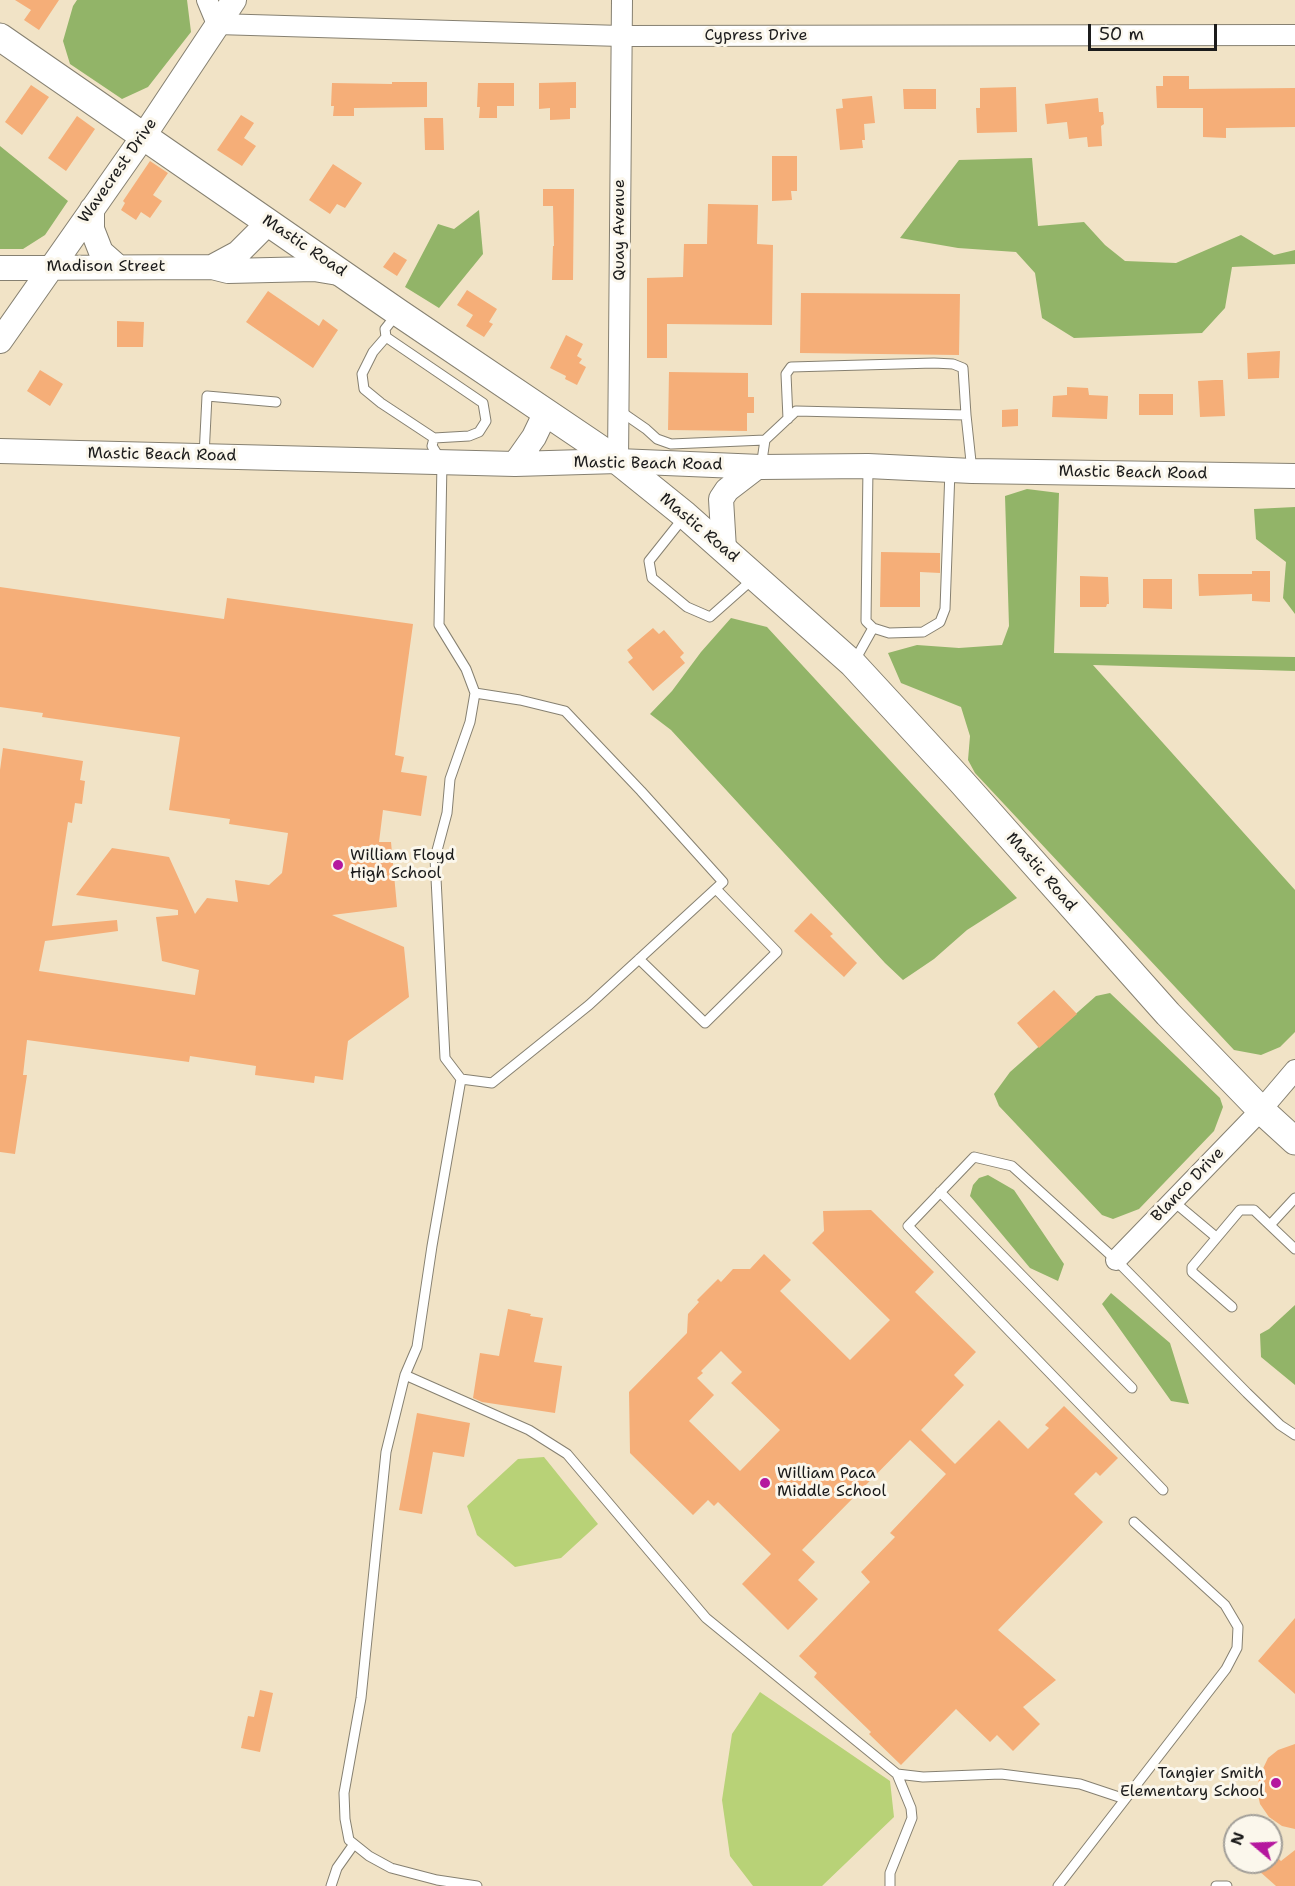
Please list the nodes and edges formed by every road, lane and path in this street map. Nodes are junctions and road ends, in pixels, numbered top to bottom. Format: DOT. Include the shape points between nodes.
graph roads {
  1 [pos="207,0"];
  2 [pos="234,0"];
  3 [pos="622,0"];
  4 [pos="217,24"];
  5 [pos="1295,35"];
  6 [pos="621,36"];
  7 [pos="0,37"];
  8 [pos="143,136"];
  9 [pos="92,209"];
  10 [pos="269,222"];
  11 [pos="51,267"];
  12 [pos="118,267"];
  13 [pos="212,267"];
  14 [pos="0,268"];
  15 [pos="344,274"];
  16 [pos="399,313"];
  17 [pos="386,337"];
  18 [pos="0,341"];
  19 [pos="276,402"];
  20 [pos="619,411"];
  21 [pos="546,412"];
  22 [pos="966,415"];
  23 [pos="788,419"];
  24 [pos="434,438"];
  25 [pos="765,440"];
  26 [pos="0,452"];
  27 [pos="204,456"];
  28 [pos="618,461"];
  29 [pos="442,462"];
  30 [pos="515,464"];
  31 [pos="868,466"];
  32 [pos="759,467"];
  33 [pos="961,470"];
  34 [pos="1295,476"];
  35 [pos="685,515"];
  36 [pos="724,549"];
  37 [pos="755,576"];
  38 [pos="873,628"];
  39 [pos="853,664"];
  40 [pos="475,693"];
  41 [pos="716,889"];
  42 [pos="639,959"];
  43 [pos="1295,1070"];
  44 [pos="461,1079"];
  45 [pos="1261,1110"];
  46 [pos="1295,1141"];
  47 [pos="940,1192"];
  48 [pos="1295,1198"];
  49 [pos="1173,1201"];
  50 [pos="1270,1226"];
  51 [pos="1216,1237"];
  52 [pos="1295,1249"];
  53 [pos="1116,1260"];
  54 [pos="1232,1307"];
  55 [pos="405,1374"];
  56 [pos="1132,1388"];
  57 [pos="1295,1435"];
  58 [pos="1163,1490"];
  59 [pos="1134,1522"];
  60 [pos="897,1774"];
  61 [pos="1125,1799"];
  62 [pos="354,1844"];
  63 [pos="331,1886"];
  64 [pos="477,1886"];
  65 [pos="890,1886"];
  66 [pos="1058,1886"];
  67 [pos="1216,1886"];
  68 [pos="1227,1886"];
  1 -- 4 [label="street"];
  2 -- 4 [label="street, Wavecrest Drive"];
  3 -- 6 [label="street, Quay Avenue"];
  4 -- 6 [label="street, Cypress Drive"];
  4 -- 8 [label="street, Wavecrest Drive"];
  5 -- 6 [label="street, Cypress Drive"];
  6 -- 20 [label="street, Quay Avenue"];
  7 -- 8 [label="main road, Mastic Road"];
  8 -- 9 [label="street, Wavecrest Drive"];
  8 -- 10 [label="main road, Mastic Road"];
  9 -- 11 [label="street, Wavecrest Drive"];
  9 -- 12 [label="street" via="92,229 101,252"];
  10 -- 13 [label="street, Madison Street" via="238,253"];
  10 -- 15 [label="main road, Mastic Road"];
  11 -- 12 [label="street, Madison Street"];
  11 -- 14 [label="street, Madison Street"];
  11 -- 18 [label="street, Wavecrest Drive"];
  12 -- 13 [label="street, Madison Street"];
  13 -- 15 [label="street, Madison Street" via="228,271 314,269"];
  15 -- 16 [label="main road, Mastic Road"];
  16 -- 17 [label="lane" via="385,329"];
  16 -- 21 [label="main road, Mastic Road"];
  17 -- 24 [label="lane" via="362,374 364,389"];
  17 -- 24 [label="lane" via="483,403 486,421 479,432"];
  19 -- 27 [label="lane" via="207,396"];
  20 -- 25 [label="lane" via="657,439 671,444"];
  20 -- 28 [label="street, Quay Avenue"];
  21 -- 28 [label="main road, Mastic Road"];
  21 -- 30 [label="street"];
  22 -- 23 [label="lane" via="796,411"];
  22 -- 23 [label="lane" via="963,368 922,363 791,367 786,374"];
  22 -- 33 [label="lane"];
  23 -- 25 [label="lane"];
  24 -- 29 [label="lane" via="432,446"];
  25 -- 32 [label="lane"];
  26 -- 27 [label="street, Mastic Beach Road"];
  27 -- 29 [label="street, Mastic Beach Road"];
  28 -- 30 [label="street, Mastic Beach Road"];
  28 -- 32 [label="street, Mastic Beach Road"];
  28 -- 35 [label="main road, Mastic Road"];
  29 -- 30 [label="street, Mastic Beach Road"];
  29 -- 40 [label="lane" via="439,625 466,669"];
  31 -- 32 [label="street, Mastic Beach Road"];
  31 -- 33 [label="street, Mastic Beach Road"];
  31 -- 38 [label="lane" via="866,621"];
  32 -- 36 [label="street" via="727,490 721,499"];
  33 -- 34 [label="street, Mastic Beach Road"];
  33 -- 38 [label="lane" via="945,609 940,622 923,632 889,633"];
  35 -- 36 [label="main road, Mastic Road"];
  35 -- 37 [label="lane" via="649,561 652,578 687,607 710,616"];
  36 -- 37 [label="main road, Mastic Road"];
  37 -- 39 [label="main road, Mastic Road"];
  38 -- 39 [label="lane"];
  39 -- 45 [label="main road, Mastic Road" via="1145,989"];
  40 -- 41 [label="lane" via="565,711 723,882"];
  40 -- 44 [label="lane" via="470,722 450,779 447,813 435,858 445,1058"];
  41 -- 42 [label="lane"];
  41 -- 42 [label="lane" via="777,952 705,1023"];
  42 -- 44 [label="lane" via="492,1083"];
  43 -- 45 [label="street, Blanco Drive"];
  44 -- 55 [label="lane" via="417,1347"];
  45 -- 46 [label="main road, Mastic Road"];
  45 -- 49 [label="street, Blanco Drive"];
  47 -- 53 [label="lane" via="974,1157 1012,1166"];
  47 -- 56 [label="lane"];
  47 -- 58 [label="lane" via="908,1226"];
  48 -- 50 [label="lane"];
  49 -- 51 [label="lane"];
  49 -- 53 [label="street, Blanco Drive"];
  50 -- 51 [label="lane" via="1254,1210 1240,1210"];
  50 -- 52 [label="lane"];
  51 -- 54 [label="lane" via="1192,1272"];
  53 -- 57 [label="lane" via="1247,1393"];
  55 -- 60 [label="lane" via="529,1430 567,1454 706,1618"];
  55 -- 62 [label="lane" via="386,1452 361,1698 344,1793 349,1840"];
  59 -- 61 [label="lane" via="1226,1605 1238,1627 1237,1648 1226,1669"];
  60 -- 61 [label="lane" via="1001,1774 1080,1784"];
  60 -- 65 [label="lane" via="912,1818 890,1873"];
  61 -- 66 [label="lane"];
  62 -- 63 [label="lane" via="337,1868"];
  62 -- 64 [label="lane" via="391,1868"];
  67 -- 68 [label="lane"];
}
